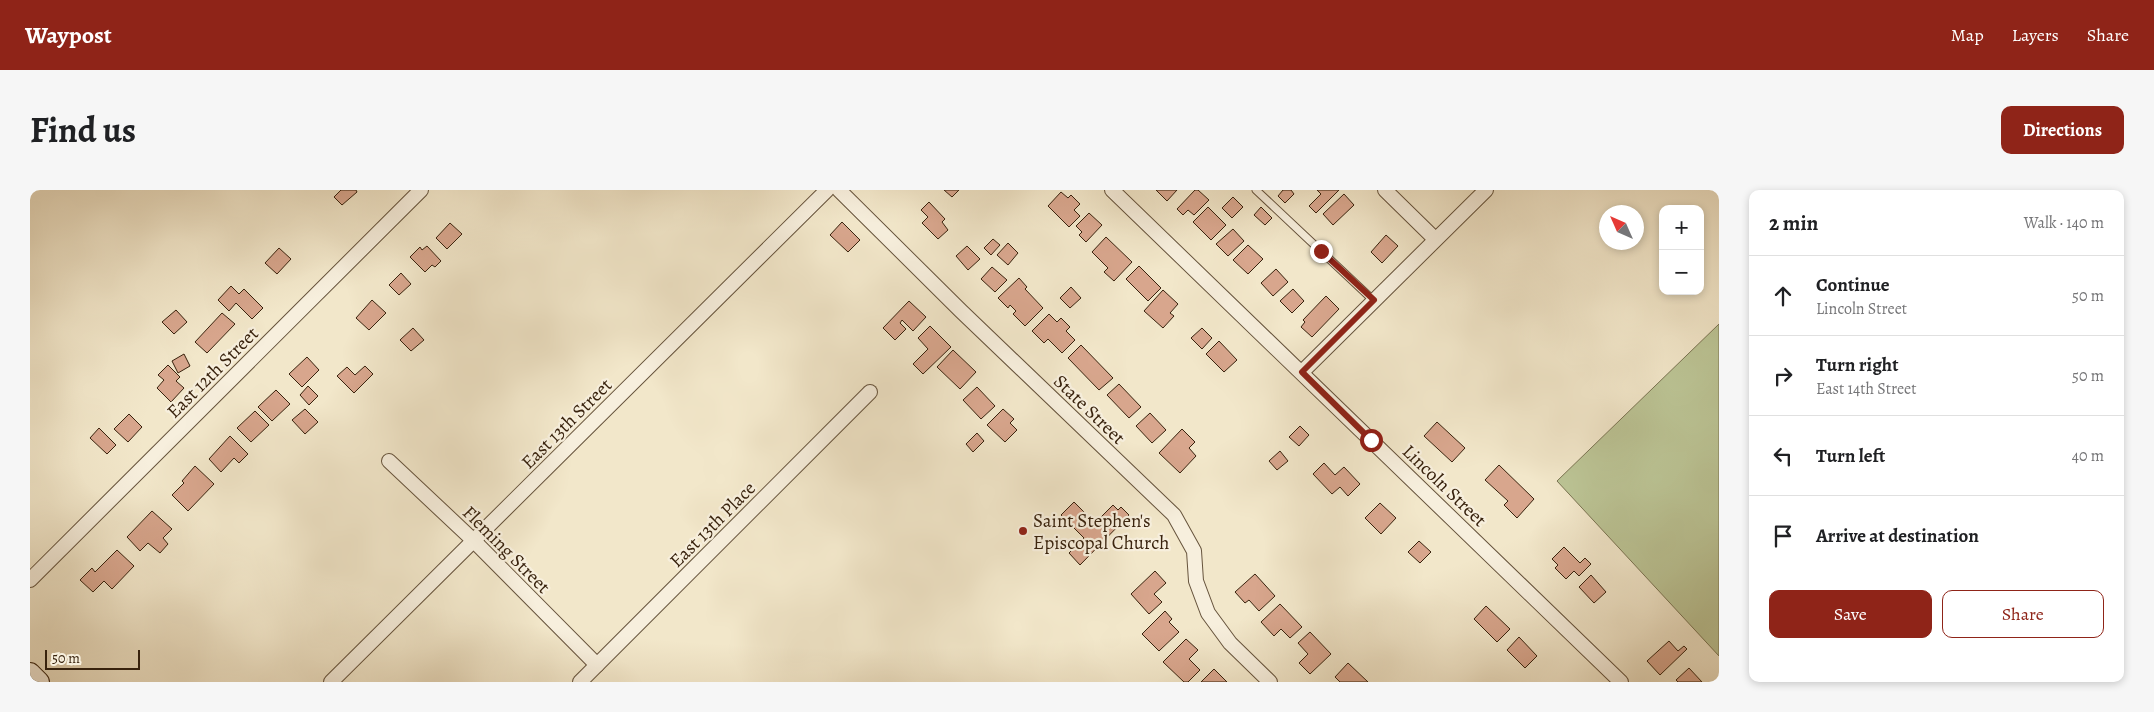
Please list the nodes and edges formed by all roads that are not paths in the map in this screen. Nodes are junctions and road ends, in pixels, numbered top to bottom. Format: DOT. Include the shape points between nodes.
graph roads {
  1 [pos="421,190"];
  2 [pos="827,190"];
  3 [pos="839,190"];
  4 [pos="1112,190"];
  5 [pos="1256,190"];
  6 [pos="1384,190"];
  7 [pos="1486,190"];
  8 [pos="1435,239"];
  9 [pos="1374,300"];
  10 [pos="1302,372"];
  11 [pos="870,392"];
  12 [pos="389,461"];
  13 [pos="474,542"];
  14 [pos="30,580"];
  15 [pos="597,665"];
  16 [pos="30,673"];
  17 [pos="39,682"];
  18 [pos="331,682"];
  19 [pos="580,682"];
  20 [pos="1270,682"];
  21 [pos="1621,682"];
  1 -- 14 [label="street, East 12th Street"];
  2 -- 13 [label="street, East 13th Street"];
  3 -- 20 [label="street, State Street" via="1174,515 1194,551 1196,581 1208,613 1230,642"];
  4 -- 10 [label="street, Lincoln Street"];
  5 -- 9 [label="lane"];
  6 -- 8 [label="street"];
  7 -- 8 [label="street"];
  8 -- 9 [label="street"];
  9 -- 10 [label="street"];
  10 -- 21 [label="street, Lincoln Street"];
  11 -- 15 [label="street, East 13th Place"];
  12 -- 13 [label="street, Fleming Street"];
  13 -- 15 [label="street, Fleming Street"];
  13 -- 18 [label="street, East 13th Street"];
  15 -- 19 [label="street, East 13th Place"];
  16 -- 17 [label="main road"];
}
